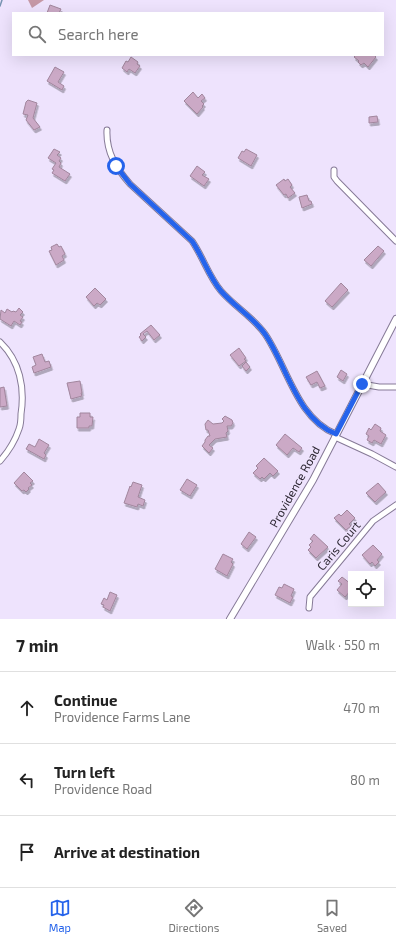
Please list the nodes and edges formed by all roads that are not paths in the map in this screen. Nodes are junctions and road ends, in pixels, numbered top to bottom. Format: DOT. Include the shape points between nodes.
graph roads {
  1 [pos="107,130"];
  2 [pos="334,170"];
  3 [pos="396,241"];
  4 [pos="396,319"];
  5 [pos="0,342"];
  6 [pos="362,384"];
  7 [pos="396,387"];
  8 [pos="336,436"];
  9 [pos="0,461"];
  10 [pos="396,467"];
  11 [pos="396,504"];
  12 [pos="309,608"];
  13 [pos="230,619"];
  1 -- 8 [label="street" via="109,150 121,174 192,241 220,290 253,320 265,335 306,409 322,427"];
  2 -- 3 [label="street" via="336,181"];
  4 -- 6 [label="street, Providence Road"];
  5 -- 9 [label="street" via="13,358 21,375 23,403 19,429 9,450"];
  6 -- 7 [label="street"];
  6 -- 8 [label="street, Providence Road"];
  8 -- 10 [label="street"];
  8 -- 13 [label="street, Providence Road" via="293,515"];
  11 -- 12 [label="street, Caris Court" via="373,522 356,541 310,597"];
}
